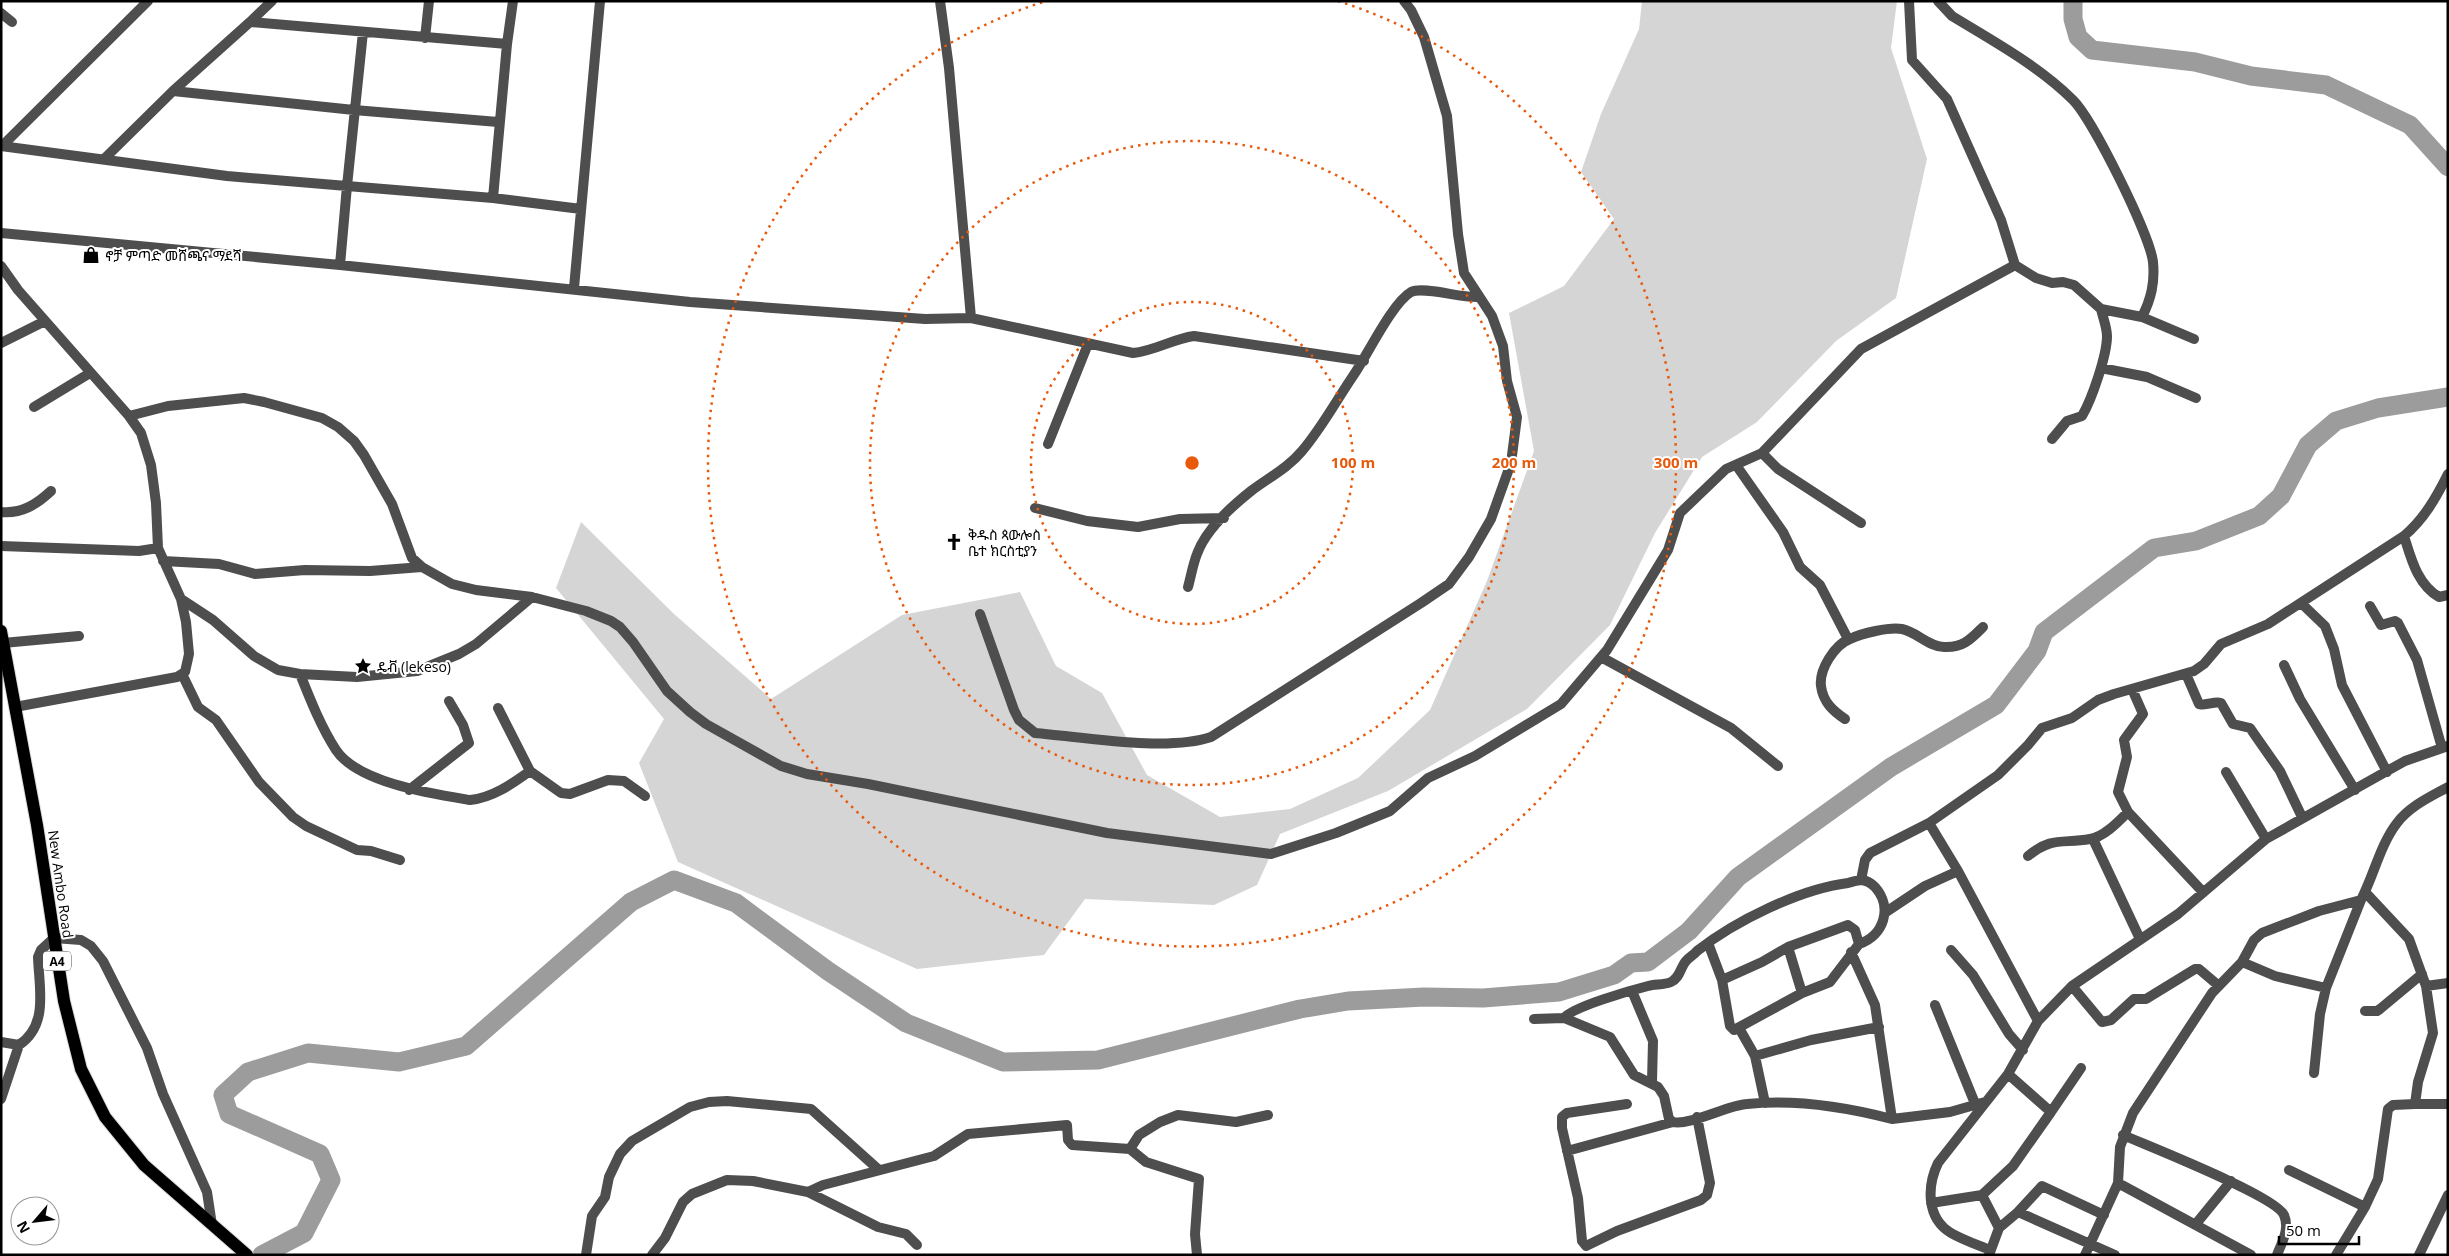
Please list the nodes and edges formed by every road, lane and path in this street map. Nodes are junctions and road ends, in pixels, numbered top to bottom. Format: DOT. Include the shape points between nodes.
graph roads {
  1 [pos="148,1"];
  2 [pos="272,1"];
  3 [pos="429,1"];
  4 [pos="513,1"];
  5 [pos="600,1"];
  6 [pos="940,1"];
  7 [pos="1404,1"];
  8 [pos="1909,1"];
  9 [pos="1938,1"];
  10 [pos="1413,6"];
  11 [pos="1,13"];
  12 [pos="12,22"];
  13 [pos="250,22"];
  14 [pos="363,32"];
  15 [pos="425,38"];
  16 [pos="507,44"];
  17 [pos="173,91"];
  18 [pos="354,110"];
  19 [pos="498,122"];
  20 [pos="1,146"];
  21 [pos="104,159"];
  22 [pos="347,186"];
  23 [pos="493,198"];
  24 [pos="581,209"];
  25 [pos="1,233"];
  26 [pos="340,265"];
  27 [pos="1,266"];
  28 [pos="2014,266"];
  29 [pos="574,288"];
  30 [pos="1478,297"];
  31 [pos="2101,309"];
  32 [pos="2142,317"];
  33 [pos="971,318"];
  34 [pos="45,322"];
  35 [pos="2194,339"];
  36 [pos="1,344"];
  37 [pos="1088,344"];
  38 [pos="1364,361"];
  39 [pos="2101,368"];
  40 [pos="90,373"];
  41 [pos="2196,398"];
  42 [pos="34,407"];
  43 [pos="129,416"];
  44 [pos="2052,439"];
  45 [pos="1048,444"];
  46 [pos="1762,453"];
  47 [pos="1736,465"];
  48 [pos="2448,474"];
  49 [pos="51,491"];
  50 [pos="1035,508"];
  51 [pos="1,512"];
  52 [pos="1224,518"];
  53 [pos="1861,523"];
  54 [pos="2404,536"];
  55 [pos="1,546"];
  56 [pos="158,548"];
  57 [pos="163,561"];
  58 [pos="422,567"];
  59 [pos="1188,587"];
  60 [pos="2448,595"];
  61 [pos="532,597"];
  62 [pos="181,599"];
  63 [pos="2300,603"];
  64 [pos="2370,606"];
  65 [pos="980,614"];
  66 [pos="1983,627"];
  67 [pos="78,636"];
  68 [pos="2,637"];
  69 [pos="1848,639"];
  70 [pos="1601,657"];
  71 [pos="2284,665"];
  72 [pos="182,674"];
  73 [pos="300,674"];
  74 [pos="2186,674"];
  75 [pos="2132,688"];
  76 [pos="449,701"];
  77 [pos="15,707"];
  78 [pos="498,708"];
  79 [pos="1845,719"];
  80 [pos="2445,747"];
  81 [pos="1778,766"];
  82 [pos="530,771"];
  83 [pos="2226,772"];
  84 [pos="2387,772"];
  85 [pos="2448,787"];
  86 [pos="409,790"];
  87 [pos="2355,790"];
  88 [pos="645,796"];
  89 [pos="2128,812"];
  90 [pos="2302,817"];
  91 [pos="1929,823"];
  92 [pos="2092,839"];
  93 [pos="2266,839"];
  94 [pos="2028,856"];
  95 [pos="400,860"];
  96 [pos="1958,871"];
  97 [pos="1861,880"];
  98 [pos="2202,890"];
  99 [pos="2363,896"];
  100 [pos="1886,912"];
  101 [pos="54,938"];
  102 [pos="2140,939"];
  103 [pos="1708,943"];
  104 [pos="1859,944"];
  105 [pos="1788,947"];
  106 [pos="1951,950"];
  107 [pos="1851,952"];
  108 [pos="2242,962"];
  109 [pos="2422,974"];
  110 [pos="1722,980"];
  111 [pos="2448,984"];
  112 [pos="2072,986"];
  113 [pos="2219,986"];
  114 [pos="2426,986"];
  115 [pos="2326,988"];
  116 [pos="1632,991"];
  117 [pos="1802,993"];
  118 [pos="1935,1005"];
  119 [pos="2365,1011"];
  120 [pos="1564,1018"];
  121 [pos="1534,1019"];
  122 [pos="2038,1021"];
  123 [pos="1879,1027"];
  124 [pos="1739,1028"];
  125 [pos="1,1042"];
  126 [pos="19,1045"];
  127 [pos="2023,1050"];
  128 [pos="1755,1056"];
  129 [pos="2081,1068"];
  130 [pos="2008,1074"];
  131 [pos="2314,1074"];
  132 [pos="1652,1082"];
  133 [pos="1,1099"];
  134 [pos="1986,1101"];
  135 [pos="1627,1104"];
  136 [pos="1765,1104"];
  137 [pos="2415,1104"];
  138 [pos="2448,1104"];
  139 [pos="1976,1106"];
  140 [pos="2052,1112"];
  141 [pos="1268,1115"];
  142 [pos="1697,1117"];
  143 [pos="1892,1119"];
  144 [pos="1673,1122"];
  145 [pos="2123,1136"];
  146 [pos="1130,1149"];
  147 [pos="1567,1151"];
  148 [pos="879,1170"];
  149 [pos="2289,1170"];
  150 [pos="2231,1181"];
  151 [pos="2118,1183"];
  152 [pos="808,1192"];
  153 [pos="1982,1194"];
  154 [pos="2448,1195"];
  155 [pos="1931,1203"];
  156 [pos="2364,1208"];
  157 [pos="2018,1212"];
  158 [pos="2104,1215"];
  159 [pos="212,1225"];
  160 [pos="2195,1225"];
  161 [pos="1999,1228"];
  162 [pos="917,1245"];
  163 [pos="2091,1245"];
  164 [pos="1990,1252"];
  165 [pos="247,1255"];
  166 [pos="586,1255"];
  167 [pos="652,1255"];
  168 [pos="1197,1255"];
  169 [pos="2085,1255"];
  170 [pos="2116,1255"];
  171 [pos="2251,1255"];
  172 [pos="2277,1255"];
  173 [pos="2336,1255"];
  174 [pos="2419,1255"];
  1 -- 20 [label="street"];
  2 -- 13 [label="street"];
  3 -- 15 [label="street"];
  4 -- 16 [label="street"];
  5 -- 24 [label="street"];
  6 -- 33 [label="street"];
  7 -- 10 [label="street"];
  8 -- 28 [label="street" via="1912,60 1947,99 2001,220"];
  9 -- 32 [label="street" via="1952,16 2055,83 2075,101 2092,124 2146,237 2153,261 2152,297"];
  10 -- 30 [label="street" via="1447,116 1464,273"];
  11 -- 12 [label="street"];
  13 -- 14 [label="street"];
  13 -- 17 [label="street"];
  14 -- 15 [label="street"];
  14 -- 18 [label="street"];
  15 -- 16 [label="street"];
  16 -- 19 [label="street"];
  17 -- 18 [label="street"];
  17 -- 21 [label="street"];
  18 -- 19 [label="street"];
  18 -- 22 [label="street"];
  19 -- 23 [label="street"];
  20 -- 21 [label="street"];
  21 -- 22 [label="street" via="218,175"];
  22 -- 23 [label="street"];
  22 -- 26 [label="street"];
  23 -- 24 [label="street"];
  24 -- 29 [label="street"];
  25 -- 26 [label="street"];
  26 -- 29 [label="street"];
  27 -- 34 [label="street"];
  28 -- 31 [label="street" via="2036,278 2074,285"];
  28 -- 46 [label="street" via="1862,349"];
  29 -- 33 [label="street" via="690,302 906,318"];
  30 -- 38 [label="street" via="1422,290 1412,292 1387,321"];
  30 -- 65 [label="street" via="1492,316 1503,346 1516,417 1511,463 1491,518 1469,557 1448,584 1278,695 1202,740 1163,744 1035,732 1020,720 1014,710"];
  31 -- 32 [label="street"];
  31 -- 39 [label="street" via="2107,336"];
  32 -- 35 [label="street"];
  33 -- 37 [label="street"];
  34 -- 36 [label="street"];
  34 -- 40 [label="street"];
  37 -- 38 [label="street" via="1133,353 1194,336"];
  37 -- 45 [label="street"];
  38 -- 52 [label="street" via="1302,452"];
  39 -- 41 [label="street" via="2147,376"];
  39 -- 44 [label="street" via="2082,416 2068,421"];
  40 -- 42 [label="street"];
  40 -- 43 [label="street"];
  43 -- 56 [label="street" via="141,433 151,465"];
  43 -- 58 [label="street" via="168,406 244,398 322,418 338,427 364,454 392,504 412,558"];
  46 -- 47 [label="street"];
  46 -- 53 [label="street" via="1778,469"];
  47 -- 69 [label="street" via="1783,532 1800,567 1820,585"];
  47 -- 70 [label="street" via="1726,469 1680,513 1668,550"];
  48 -- 54 [label="street" via="2418,524"];
  49 -- 51 [label="street" via="25,509"];
  50 -- 52 [label="street" via="1087,521 1138,527 1180,520"];
  52 -- 59 [label="street" via="1211,530 1198,552"];
  54 -- 60 [label="street" via="2422,583 2439,597"];
  54 -- 63 [label="street"];
  55 -- 56 [label="street" via="138,551"];
  56 -- 57 [label="street"];
  57 -- 58 [label="street" via="219,564 255,574"];
  57 -- 62 [label="street"];
  58 -- 61 [label="street" via="452,584"];
  61 -- 70 [label="street" via="586,611 616,624 633,642 667,692 690,712 788,769 1107,833 1271,854 1390,811 1428,778 1476,756 1561,704"];
  61 -- 73 [label="street" via="476,644 417,671 357,677"];
  62 -- 72 [label="street" via="189,654"];
  62 -- 73 [label="street" via="213,620 254,656 278,670"];
  63 -- 74 [label="street" via="2268,624 2221,644 2204,664"];
  63 -- 84 [label="street" via="2325,626 2342,685"];
  64 -- 80 [label="street" via="2381,625 2398,623 2417,660"];
  66 -- 69 [label="street" via="1964,644 1953,647 1934,645 1909,631 1894,628"];
  67 -- 68 [label="street"];
  68 -- 77 [label="main road, New Ambo Road / A4"];
  69 -- 79 [label="street" via="1835,651 1821,676 1826,702 1831,710"];
  70 -- 81 [label="street" via="1731,728"];
  71 -- 87 [label="street" via="2300,699"];
  72 -- 77 [label="street"];
  72 -- 95 [label="street" via="198,706 216,720 259,782 293,817 357,850"];
  73 -- 86 [label="street" via="337,751 360,770"];
  74 -- 75 [label="street"];
  74 -- 90 [label="street" via="2199,704 2221,703 2233,724 2250,728 2280,771"];
  75 -- 89 [label="street" via="2143,714 2124,740 2126,757 2118,792"];
  75 -- 91 [label="street" via="2098,700 2072,718 2042,728 1998,775"];
  76 -- 86 [label="street" via="469,743"];
  77 -- 101 [label="main road, New Ambo Road / A4"];
  78 -- 82 [label="street"];
  80 -- 84 [label="street" via="2405,761"];
  82 -- 86 [label="street" via="487,797 478,799"];
  82 -- 88 [label="street" via="561,793 570,794 608,780 624,781"];
  83 -- 93 [label="street"];
  84 -- 87 [label="street"];
  85 -- 99 [label="street" via="2413,807 2398,822 2388,837"];
  87 -- 90 [label="street"];
  89 -- 92 [label="street"];
  89 -- 98 [label="street"];
  90 -- 93 [label="street"];
  91 -- 96 [label="street"];
  91 -- 97 [label="street" via="1870,853 1865,860"];
  92 -- 94 [label="street" via="2050,842"];
  92 -- 102 [label="street"];
  93 -- 98 [label="street"];
  96 -- 100 [label="street" via="1924,886"];
  96 -- 122 [label="street"];
  97 -- 100 [label="street" via="1870,882 1880,892"];
  97 -- 103 [label="street" via="1796,896"];
  98 -- 102 [label="street" via="2178,914"];
  99 -- 108 [label="street" via="2262,934 2254,940"];
  99 -- 109 [label="street" via="2408,939"];
  99 -- 115 [label="street"];
  100 -- 104 [label="street" via="1874,936"];
  101 -- 126 [label="street" via="38,957 41,996 36,1029"];
  101 -- 159 [label="main road, New Ambo Road / A4" via="73,1044 90,1091 105,1117 144,1165"];
  101 -- 159 [label="street" via="81,940 91,946 103,961 147,1048 163,1094 207,1192"];
  102 -- 112 [label="street"];
  103 -- 110 [label="street"];
  103 -- 116 [label="street" via="1685,963 1676,979"];
  104 -- 105 [label="street" via="1855,930 1848,925"];
  104 -- 107 [label="street"];
  105 -- 110 [label="street"];
  105 -- 117 [label="street"];
  106 -- 127 [label="street" via="1973,975 2009,1034"];
  107 -- 117 [label="street" via="1830,982"];
  107 -- 123 [label="street" via="1875,1004"];
  108 -- 113 [label="street"];
  108 -- 115 [label="street" via="2275,976"];
  109 -- 114 [label="street"];
  109 -- 119 [label="street" via="2377,1011"];
  110 -- 124 [label="street" via="1730,1026 1734,1030"];
  111 -- 114 [label="street"];
  112 -- 113 [label="street" via="2102,1022 2111,1020 2134,999 2146,999 2194,969 2199,969"];
  112 -- 122 [label="street"];
  113 -- 145 [label="street" via="2149,1086"];
  114 -- 137 [label="street" via="2433,1033"];
  115 -- 131 [label="street"];
  116 -- 120 [label="street" via="1569,1013"];
  116 -- 132 [label="street" via="1653,1041"];
  117 -- 124 [label="street"];
  118 -- 139 [label="street"];
  120 -- 121 [label="street"];
  120 -- 132 [label="street" via="1610,1037 1634,1074"];
  122 -- 127 [label="street"];
  123 -- 128 [label="street" via="1811,1040"];
  123 -- 143 [label="street"];
  124 -- 128 [label="street"];
  125 -- 126 [label="street"];
  126 -- 133 [label="street"];
  127 -- 130 [label="street"];
  128 -- 136 [label="street"];
  129 -- 140 [label="street"];
  130 -- 134 [label="street"];
  130 -- 140 [label="street"];
  132 -- 144 [label="street" via="1664,1096"];
  134 -- 139 [label="street"];
  134 -- 155 [label="street" via="1938,1164 1931,1179"];
  135 -- 147 [label="street" via="1564,1115"];
  136 -- 142 [label="street" via="1746,1104"];
  136 -- 143 [label="street" via="1825,1106"];
  137 -- 138 [label="street"];
  137 -- 156 [label="street" via="2394,1105 2388,1109 2378,1179"];
  139 -- 143 [label="street"];
  140 -- 153 [label="street" via="2013,1166"];
  141 -- 146 [label="street" via="1236,1122 1178,1115 1139,1135"];
  142 -- 144 [label="street"];
  142 -- 147 [label="street" via="1710,1184 1707,1195 1617,1231 1590,1246 1582,1241 1578,1198"];
  144 -- 147 [label="street"];
  145 -- 150 [label="street"];
  145 -- 151 [label="street"];
  146 -- 148 [label="street" via="1072,1146 1068,1140 1067,1125 968,1134 934,1156"];
  146 -- 168 [label="street" via="1146,1162 1199,1179 1195,1234"];
  148 -- 152 [label="street" via="822,1185"];
  148 -- 166 [label="street" via="811,1109 727,1101 690,1107 632,1141 620,1154 609,1177 605,1196 592,1216"];
  149 -- 156 [label="street"];
  150 -- 160 [label="street"];
  150 -- 172 [label="street" via="2280,1208 2284,1214 2286,1232"];
  151 -- 158 [label="street"];
  151 -- 160 [label="street"];
  152 -- 162 [label="street" via="878,1227 906,1234"];
  152 -- 167 [label="street" via="753,1181 727,1180 707,1187 683,1202 665,1238"];
  153 -- 155 [label="street"];
  153 -- 161 [label="street"];
  154 -- 174 [label="street"];
  155 -- 164 [label="street" via="1939,1222 1950,1233"];
  156 -- 173 [label="street"];
  157 -- 158 [label="street" via="2042,1186"];
  157 -- 161 [label="street"];
  157 -- 163 [label="street"];
  158 -- 163 [label="street"];
  159 -- 165 [label="main road, New Ambo Road / A4"];
  160 -- 171 [label="street"];
  161 -- 164 [label="street"];
  163 -- 169 [label="street"];
  163 -- 170 [label="street"];
}
